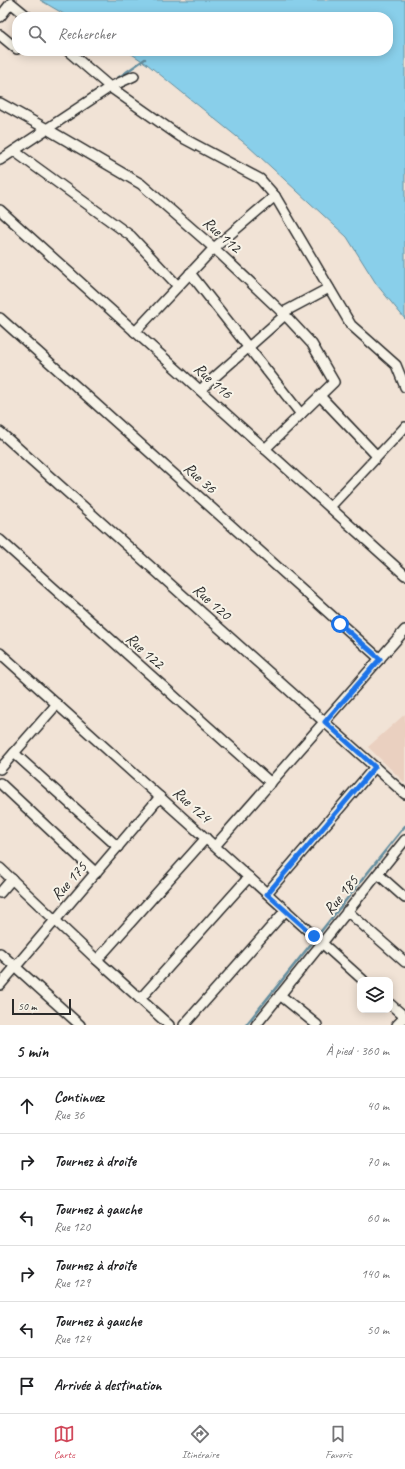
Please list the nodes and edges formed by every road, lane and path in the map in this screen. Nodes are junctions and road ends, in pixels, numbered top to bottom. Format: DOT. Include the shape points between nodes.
graph roads {
  1 [pos="22,12"];
  2 [pos="0,17"];
  3 [pos="0,35"];
  4 [pos="12,45"];
  5 [pos="74,56"];
  6 [pos="134,76"];
  7 [pos="110,87"];
  8 [pos="0,103"];
  9 [pos="47,129"];
  10 [pos="14,151"];
  11 [pos="0,160"];
  12 [pos="275,196"];
  13 [pos="0,210"];
  14 [pos="214,248"];
  15 [pos="190,274"];
  16 [pos="178,286"];
  17 [pos="329,288"];
  18 [pos="284,314"];
  19 [pos="0,318"];
  20 [pos="136,332"];
  21 [pos="248,347"];
  22 [pos="405,387"];
  23 [pos="200,390"];
  24 [pos="320,396"];
  25 [pos="301,414"];
  26 [pos="405,427"];
  27 [pos="0,432"];
  28 [pos="265,449"];
  29 [pos="377,456"];
  30 [pos="330,507"];
  31 [pos="0,540"];
  32 [pos="405,575"];
  33 [pos="405,630"];
  34 [pos="0,653"];
  35 [pos="380,659"];
  36 [pos="57,704"];
  37 [pos="325,722"];
  38 [pos="14,753"];
  39 [pos="375,767"];
  40 [pos="0,769"];
  41 [pos="0,783"];
  42 [pos="271,783"];
  43 [pos="405,794"];
  44 [pos="160,797"];
  45 [pos="206,838"];
  46 [pos="405,840"];
  47 [pos="215,846"];
  48 [pos="118,847"];
  49 [pos="0,868"];
  50 [pos="96,873"];
  51 [pos="378,874"];
  52 [pos="249,877"];
  53 [pos="12,879"];
  54 [pos="0,893"];
  55 [pos="267,894"];
  56 [pos="405,898"];
  57 [pos="286,910"];
  58 [pos="347,911"];
  59 [pos="54,920"];
  60 [pos="318,940"];
  61 [pos="0,953"];
  62 [pos="97,960"];
  63 [pos="405,962"];
  64 [pos="16,967"];
  65 [pos="360,977"];
  66 [pos="0,985"];
  67 [pos="280,994"];
  68 [pos="140,999"];
  69 [pos="393,1007"];
  70 [pos="405,1017"];
  71 [pos="80,1025"];
  72 [pos="169,1025"];
  73 [pos="184,1025"];
  74 [pos="256,1025"];
  75 [pos="317,1025"];
  76 [pos="397,1025"];
  1 -- 2 [label="street" via="11,3"];
  3 -- 4 [label="street"];
  5 -- 7 [label="street"];
  6 -- 7 [label="street"];
  7 -- 9 [label="street"];
  7 -- 12 [label="street" via="181,137 260,179"];
  8 -- 9 [label="street, Rue 112"];
  9 -- 10 [label="street"];
  9 -- 14 [label="street, Rue 112" via="141,184"];
  10 -- 11 [label="street"];
  10 -- 16 [label="street" via="131,236"];
  12 -- 14 [label="street"];
  12 -- 17 [label="street"];
  13 -- 20 [label="street, Rue 116"];
  14 -- 15 [label="street"];
  14 -- 18 [label="street, Rue 112"];
  15 -- 16 [label="street"];
  15 -- 21 [label="street"];
  16 -- 20 [label="street"];
  17 -- 18 [label="street"];
  17 -- 22 [label="street" via="351,325 396,365"];
  18 -- 21 [label="street"];
  18 -- 24 [label="street, Rue 112" via="312,344 334,382"];
  19 -- 35 [label="street, Rue 36"];
  20 -- 23 [label="street, Rue 116"];
  21 -- 23 [label="street"];
  21 -- 25 [label="street"];
  23 -- 28 [label="street, Rue 116"];
  24 -- 25 [label="street, Rue 112"];
  24 -- 29 [label="street"];
  25 -- 28 [label="street, Rue 112"];
  26 -- 29 [label="street"];
  27 -- 37 [label="street, Rue 120"];
  28 -- 30 [label="street, Rue 116"];
  29 -- 30 [label="street"];
  30 -- 32 [label="street, Rue 116"];
  31 -- 42 [label="street, Rue 122"];
  33 -- 35 [label="street"];
  34 -- 36 [label="street, Rue 124"];
  35 -- 37 [label="street"];
  36 -- 38 [label="street"];
  36 -- 44 [label="street, Rue 124"];
  37 -- 39 [label="street, Rue 120"];
  37 -- 42 [label="street"];
  38 -- 40 [label="street"];
  38 -- 48 [label="street"];
  39 -- 43 [label="street, Rue 120"];
  39 -- 55 [label="street"];
  41 -- 50 [label="street"];
  42 -- 47 [label="street"];
  44 -- 45 [label="street, Rue 124"];
  44 -- 48 [label="street, Rue 175"];
  45 -- 47 [label="street, Rue 124"];
  45 -- 62 [label="street"];
  46 -- 51 [label="street, Rue 185"];
  47 -- 52 [label="street, Rue 124"];
  48 -- 50 [label="street, Rue 175"];
  49 -- 53 [label="street"];
  50 -- 59 [label="street, Rue 175"];
  51 -- 56 [label="street"];
  51 -- 58 [label="street, Rue 185"];
  52 -- 55 [label="street, Rue 124"];
  52 -- 68 [label="street"];
  53 -- 54 [label="street"];
  53 -- 59 [label="street"];
  55 -- 57 [label="street, Rue 124"];
  57 -- 60 [label="street, Rue 124"];
  57 -- 73 [label="street"];
  58 -- 60 [label="street, Rue 185"];
  58 -- 63 [label="street"];
  59 -- 62 [label="street"];
  59 -- 64 [label="street, Rue 175"];
  60 -- 65 [label="street, Rue 124"];
  60 -- 67 [label="street, Rue 185"];
  61 -- 64 [label="street"];
  62 -- 68 [label="street"];
  64 -- 66 [label="street, Rue 175"];
  64 -- 71 [label="street"];
  67 -- 74 [label="street, Rue 185"];
  67 -- 75 [label="street"];
  68 -- 72 [label="street"];
  69 -- 70 [label="street"];
  70 -- 76 [label="street"];
}
